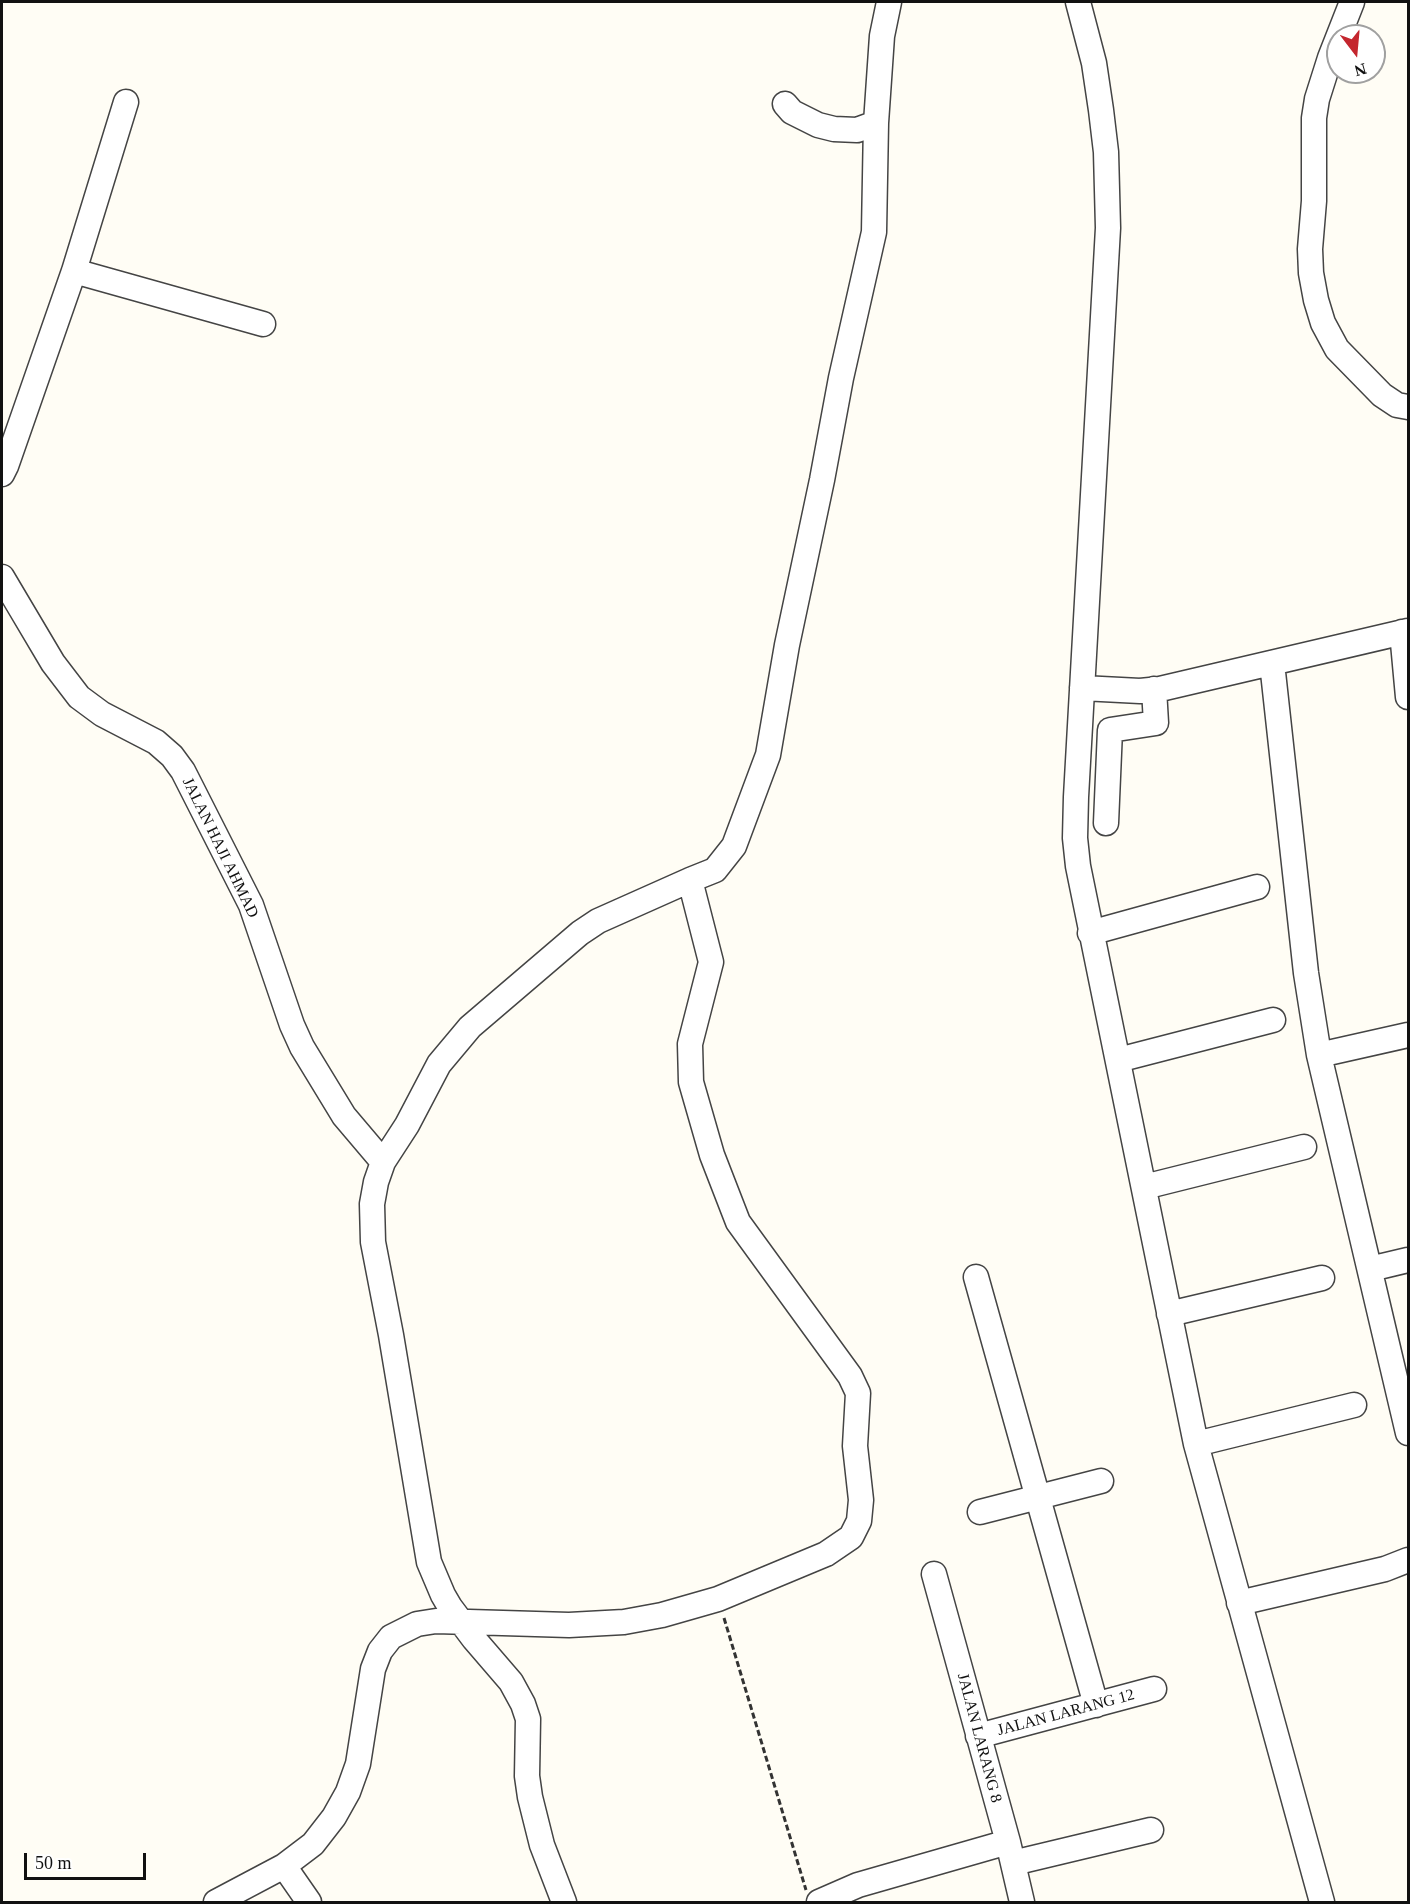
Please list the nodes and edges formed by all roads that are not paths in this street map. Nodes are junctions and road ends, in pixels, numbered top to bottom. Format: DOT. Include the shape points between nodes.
graph roads {
  1 [pos="889,2"];
  2 [pos="1078,2"];
  3 [pos="1352,2"];
  4 [pos="126,102"];
  5 [pos="785,104"];
  6 [pos="876,123"];
  7 [pos="74,271"];
  8 [pos="263,324"];
  9 [pos="1408,407"];
  10 [pos="2,474"];
  11 [pos="2,577"];
  12 [pos="1405,631"];
  13 [pos="1272,663"];
  14 [pos="1082,688"];
  15 [pos="1154,689"];
  16 [pos="1408,697"];
  17 [pos="1106,823"];
  18 [pos="690,880"];
  19 [pos="1257,887"];
  20 [pos="1090,933"];
  21 [pos="1273,1020"];
  22 [pos="1408,1035"];
  23 [pos="1319,1055"];
  24 [pos="1118,1060"];
  25 [pos="1304,1147"];
  26 [pos="384,1162"];
  27 [pos="1144,1187"];
  28 [pos="1408,1260"];
  29 [pos="1370,1269"];
  30 [pos="976,1277"];
  31 [pos="1322,1278"];
  32 [pos="1169,1314"];
  33 [pos="1354,1405"];
  34 [pos="1408,1433"];
  35 [pos="1196,1444"];
  36 [pos="1101,1481"];
  37 [pos="1038,1497"];
  38 [pos="980,1512"];
  39 [pos="1408,1560"];
  40 [pos="934,1574"];
  41 [pos="1239,1603"];
  42 [pos="460,1621"];
  43 [pos="1154,1689"];
  44 [pos="1096,1705"];
  45 [pos="978,1736"];
  46 [pos="1150,1830"];
  47 [pos="1010,1853"];
  48 [pos="284,1866"];
  49 [pos="812,1897"];
  50 [pos="216,1902"];
  51 [pos="309,1902"];
  52 [pos="564,1902"];
  53 [pos="1022,1902"];
  54 [pos="1322,1902"];
  1 -- 6 [label="street" via="882,36"];
  2 -- 14 [label="street" via="1101,110 1108,228"];
  3 -- 9 [label="street" via="1330,58 1314,118 1311,273 1323,322 1337,350 1382,395"];
  4 -- 7 [label="street"];
  5 -- 6 [label="street" via="792,112 834,129 857,130"];
  6 -- 18 [label="street" via="874,232 841,378 768,755 734,846 716,870"];
  7 -- 8 [label="street"];
  7 -- 10 [label="street"];
  11 -- 26 [label="street, JALAN HAJI AHMAD" via="53,663 79,697 102,714 156,742 183,771 251,905 303,1047 344,1116"];
  12 -- 13 [label="street"];
  12 -- 16 [label="street"];
  13 -- 15 [label="street"];
  13 -- 23 [label="street" via="1306,973"];
  14 -- 15 [label="street"];
  14 -- 20 [label="street" via="1076,838"];
  15 -- 17 [label="street" via="1156,723 1110,730"];
  18 -- 26 [label="street" via="589,927 470,1027 439,1064"];
  18 -- 42 [label="street" via="711,962 690,1044 691,1082 712,1155 738,1222 850,1376 858,1393 855,1446 861,1500 859,1521 851,1537 826,1554 718,1599 662,1615 569,1625"];
  19 -- 20 [label="street"];
  20 -- 24 [label="street"];
  21 -- 24 [label="street"];
  22 -- 23 [label="street"];
  23 -- 29 [label="street"];
  24 -- 27 [label="street"];
  25 -- 27 [label="street"];
  26 -- 42 [label="street" via="372,1204 373,1242 429,1562"];
  27 -- 32 [label="street"];
  28 -- 29 [label="street"];
  29 -- 34 [label="street"];
  30 -- 37 [label="street"];
  31 -- 32 [label="street"];
  32 -- 35 [label="street"];
  33 -- 35 [label="street"];
  35 -- 41 [label="street"];
  36 -- 37 [label="street"];
  37 -- 38 [label="street"];
  37 -- 44 [label="street"];
  39 -- 41 [label="street" via="1385,1569"];
  40 -- 45 [label="street, JALAN LARANG 8"];
  41 -- 54 [label="street"];
  42 -- 48 [label="street" via="417,1624 392,1637 380,1651 373,1669 358,1764 348,1792 312,1844"];
  42 -- 52 [label="street" via="512,1682 524,1704 528,1719 530,1797 542,1845"];
  43 -- 44 [label="street, JALAN LARANG 12"];
  44 -- 45 [label="street, JALAN LARANG 12"];
  45 -- 47 [label="street, JALAN LARANG 8"];
  46 -- 47 [label="street"];
  47 -- 49 [label="street"];
  47 -- 53 [label="street, JALAN LARANG 8"];
  48 -- 50 [label="street"];
  48 -- 51 [label="street"];
}
